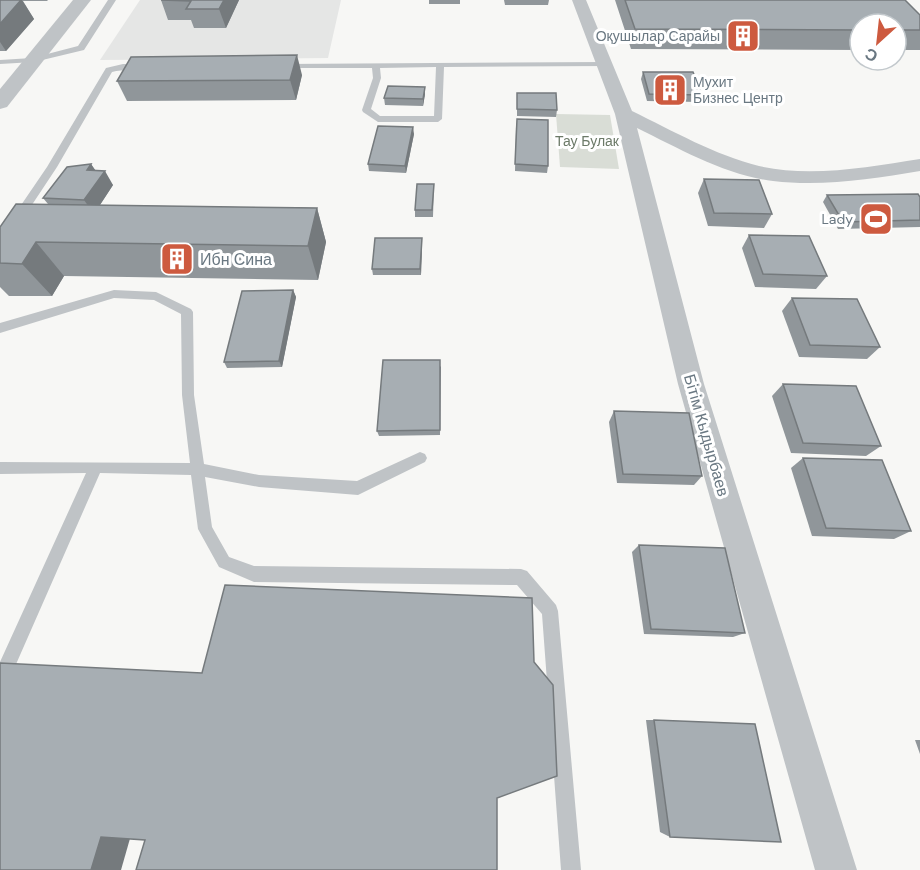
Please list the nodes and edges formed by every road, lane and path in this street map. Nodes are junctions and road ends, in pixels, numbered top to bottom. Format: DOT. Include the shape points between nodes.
graph roads {
  1 [pos="82,0"];
  2 [pos="111,0"];
  3 [pos="579,0"];
  4 [pos="35,60"];
  5 [pos="0,62"];
  6 [pos="604,64"];
  7 [pos="376,65"];
  8 [pos="440,65"];
  9 [pos="157,66"];
  10 [pos="273,66"];
  11 [pos="0,104"];
  12 [pos="624,114"];
  13 [pos="920,165"];
  14 [pos="0,244"];
  15 [pos="0,328"];
  16 [pos="420,458"];
  17 [pos="96,467"];
  18 [pos="0,468"];
  19 [pos="199,469"];
  20 [pos="0,681"];
  21 [pos="571,870"];
  22 [pos="836,870"];
  1 -- 4 [label="street"];
  2 -- 4 [label="lane" via="81,48"];
  3 -- 6 [label="street, Бiтiм Кыдырбаев"];
  4 -- 5 [label="lane"];
  4 -- 11 [label="street"];
  6 -- 8 [label="lane"];
  6 -- 12 [label="street, Бiтiм Кыдырбаев"];
  7 -- 8 [label="lane"];
  7 -- 8 [label="lane" via="377,78 366,110 378,119 438,119"];
  7 -- 10 [label="lane"];
  9 -- 14 [label="lane" via="109,70 52,167"];
  12 -- 13 [label="street" via="702,152 757,172 814,177"];
  12 -- 22 [label="street, Бiтiм Кыдырбаев" via="691,384"];
  15 -- 19 [label="lane" via="114,294 156,296 187,312 188,395"];
  16 -- 19 [label="lane" via="358,488 259,481"];
  17 -- 18 [label="lane"];
  17 -- 19 [label="lane"];
  17 -- 20 [label="lane"];
  19 -- 21 [label="lane" via="205,529 224,562 254,574 521,577 550,610"];
}
